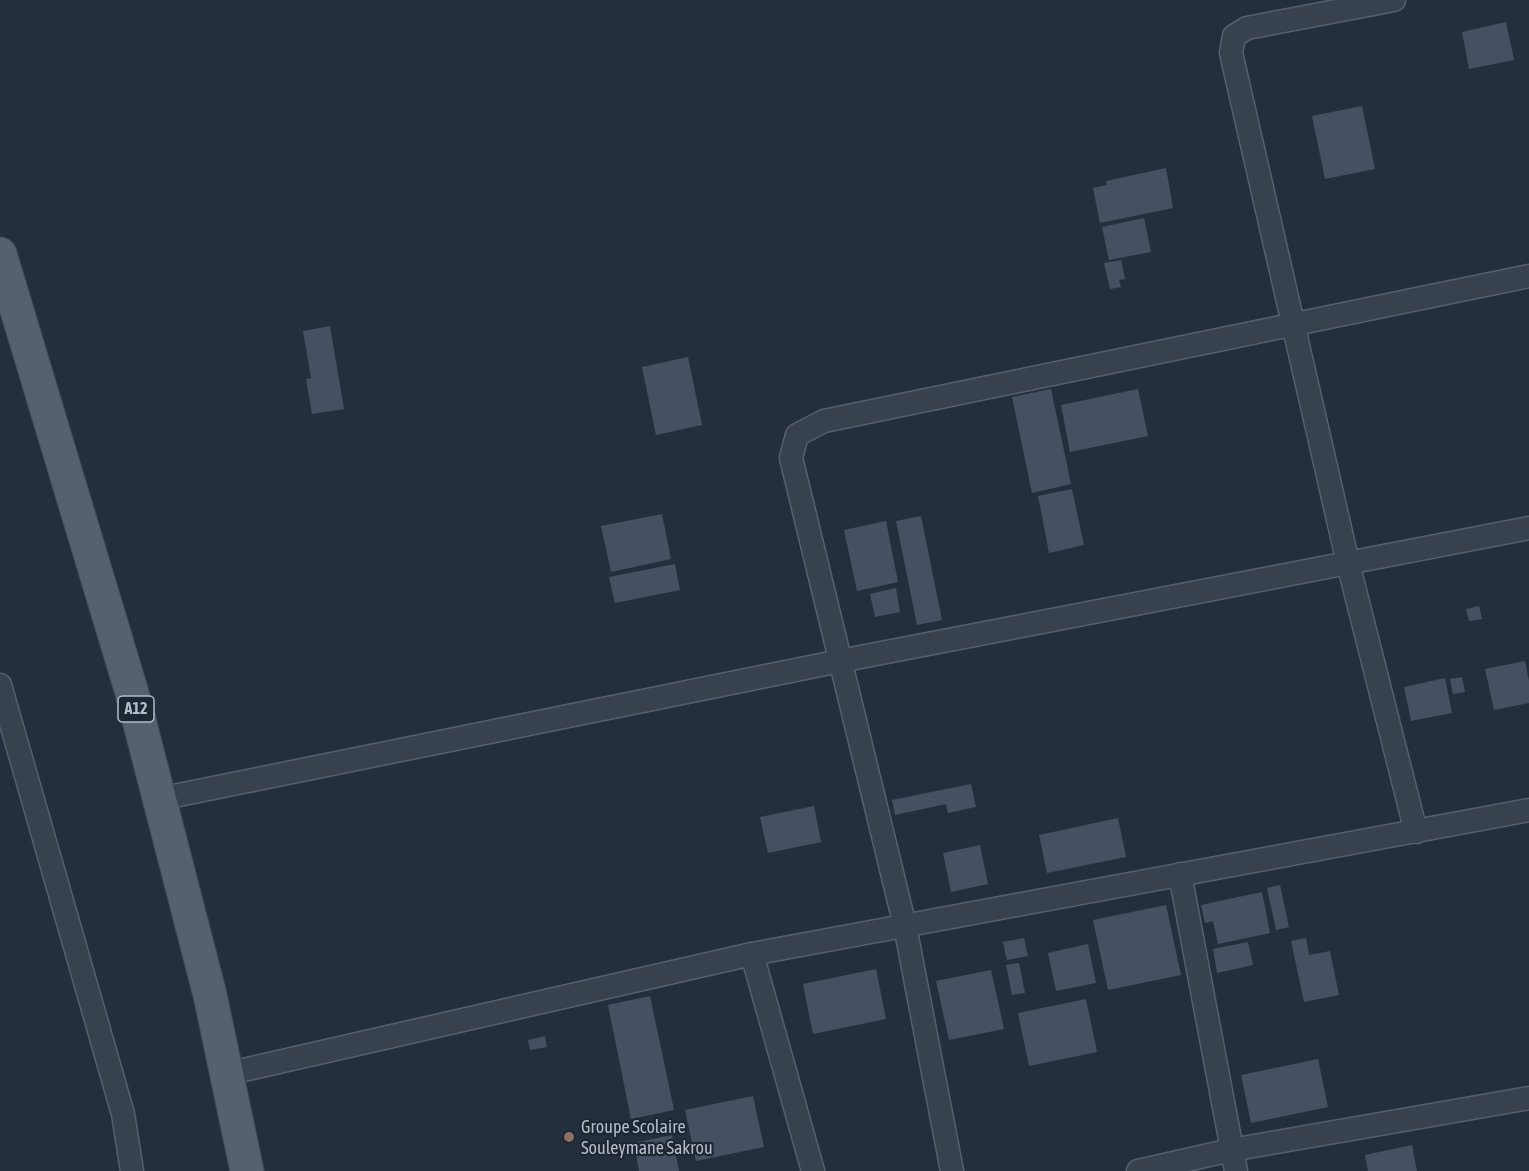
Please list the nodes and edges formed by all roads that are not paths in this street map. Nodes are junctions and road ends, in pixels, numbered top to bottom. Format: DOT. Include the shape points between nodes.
graph roads {
  1 [pos="1394,0"];
  2 [pos="0,254"];
  3 [pos="1529,276"];
  4 [pos="1293,325"];
  5 [pos="1529,528"];
  6 [pos="1348,563"];
  7 [pos="840,661"];
  8 [pos="0,685"];
  9 [pos="159,799"];
  10 [pos="1529,810"];
  11 [pos="1416,832"];
  12 [pos="1180,874"];
  13 [pos="905,926"];
  14 [pos="752,954"];
  15 [pos="226,1074"];
  16 [pos="1529,1098"];
  17 [pos="1233,1161"];
  18 [pos="132,1171"];
  19 [pos="247,1171"];
  20 [pos="813,1171"];
  21 [pos="952,1171"];
  22 [pos="1138,1171"];
  1 -- 4 [label="street" via="1247,28 1234,36 1231,53"];
  2 -- 9 [label="main road, A12" via="132,693"];
  3 -- 4 [label="street"];
  4 -- 6 [label="street"];
  4 -- 7 [label="street" via="824,421 797,435 791,458"];
  5 -- 6 [label="street"];
  6 -- 7 [label="street"];
  6 -- 11 [label="street"];
  7 -- 9 [label="street"];
  7 -- 13 [label="street"];
  8 -- 18 [label="street" via="123,1114"];
  9 -- 15 [label="main road, A12" via="210,995"];
  10 -- 11 [label="street"];
  11 -- 12 [label="street"];
  12 -- 13 [label="street"];
  12 -- 17 [label="street"];
  13 -- 14 [label="street"];
  13 -- 21 [label="street"];
  14 -- 15 [label="street"];
  14 -- 20 [label="street"];
  15 -- 19 [label="main road, A12"];
  16 -- 17 [label="street"];
  17 -- 22 [label="street"];
}
